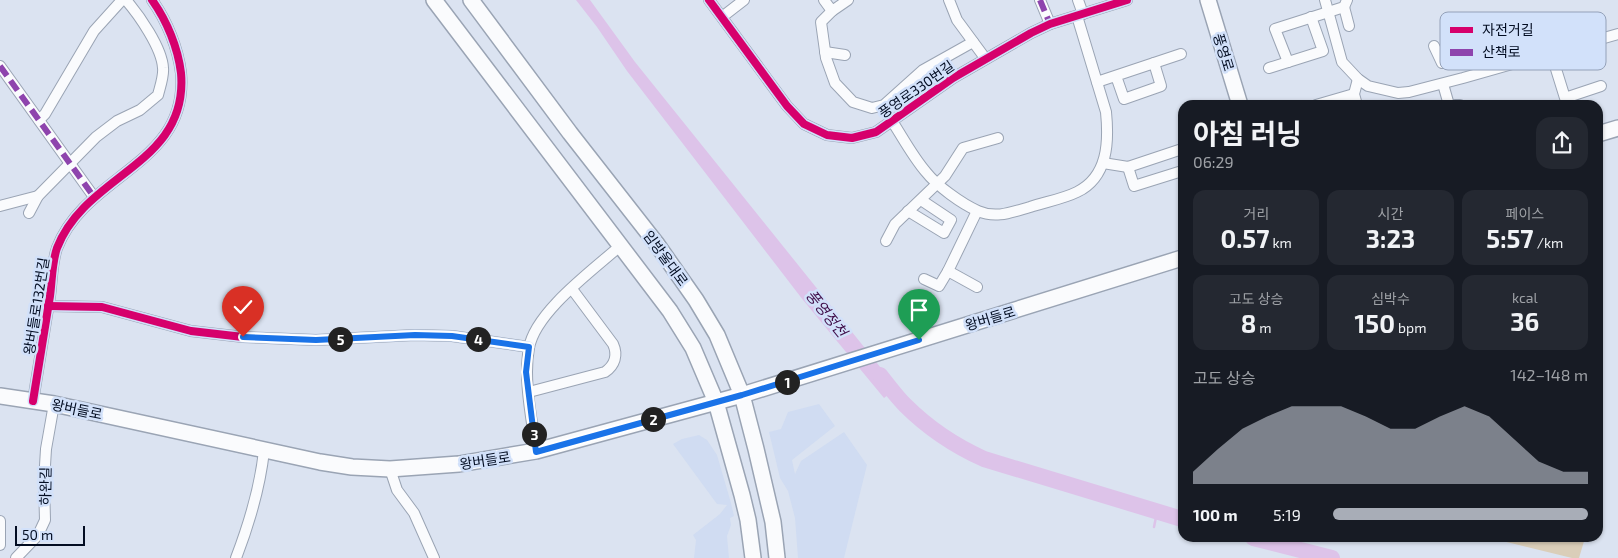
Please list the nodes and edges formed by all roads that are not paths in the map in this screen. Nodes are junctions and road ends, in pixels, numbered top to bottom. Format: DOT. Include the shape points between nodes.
graph roads {
  1 [pos="122,0"];
  2 [pos="126,0"];
  3 [pos="152,0"];
  4 [pos="434,0"];
  5 [pos="471,0"];
  6 [pos="709,0"];
  7 [pos="744,0"];
  8 [pos="824,0"];
  9 [pos="848,0"];
  10 [pos="949,0"];
  11 [pos="1040,0"];
  12 [pos="1078,0"];
  13 [pos="1127,0"];
  14 [pos="1208,0"];
  15 [pos="1325,0"];
  16 [pos="1346,3"];
  17 [pos="832,11"];
  18 [pos="1329,12"];
  19 [pos="1080,15"];
  20 [pos="722,17"];
  21 [pos="1311,17"];
  22 [pos="1050,24"];
  23 [pos="1349,26"];
  24 [pos="973,42"];
  25 [pos="1434,46"];
  26 [pos="825,52"];
  27 [pos="1181,54"];
  28 [pos="845,55"];
  29 [pos="985,58"];
  30 [pos="1440,59"];
  31 [pos="1288,62"];
  32 [pos="1154,63"];
  33 [pos="0,66"];
  34 [pos="1269,68"];
  35 [pos="1491,70"];
  36 [pos="1556,70"];
  37 [pos="1116,76"];
  38 [pos="1358,79"];
  39 [pos="1097,82"];
  40 [pos="1443,84"];
  41 [pos="1601,86"];
  42 [pos="1354,94"];
  43 [pos="1238,100"];
  44 [pos="1333,100"];
  45 [pos="1356,100"];
  46 [pos="1448,100"];
  47 [pos="39,120"];
  48 [pos="892,121"];
  49 [pos="1618,128"];
  50 [pos="1603,132"];
  51 [pos="998,138"];
  52 [pos="1178,150"];
  53 [pos="1103,163"];
  54 [pos="70,164"];
  55 [pos="1128,167"];
  56 [pos="1178,172"];
  57 [pos="938,183"];
  58 [pos="38,196"];
  59 [pos="94,197"];
  60 [pos="921,200"];
  61 [pos="0,206"];
  62 [pos="908,211"];
  63 [pos="977,211"];
  64 [pos="29,213"];
  65 [pos="886,241"];
  66 [pos="620,246"];
  67 [pos="1178,259"];
  68 [pos="948,270"];
  69 [pos="924,279"];
  70 [pos="977,287"];
  71 [pos="572,289"];
  72 [pos="48,306"];
  73 [pos="529,347"];
  74 [pos="529,392"];
  75 [pos="742,395"];
  76 [pos="0,396"];
  77 [pos="33,401"];
  78 [pos="716,402"];
  79 [pos="54,404"];
  80 [pos="264,450"];
  81 [pos="536,452"];
  82 [pos="390,469"];
  83 [pos="0,521"];
  84 [pos="0,545"];
  85 [pos="16,558"];
  86 [pos="236,558"];
  87 [pos="434,558"];
  88 [pos="752,558"];
  89 [pos="777,558"];
  1 -- 47 [label="street" via="94,31"];
  2 -- 54 [label="street" via="155,41 163,68 158,95 140,110 116,121"];
  3 -- 59 [label="street, 왕버들로132번길" via="178,53 181,79 179,106 161,143"];
  4 -- 66 [label="main road, 임방울대로"];
  5 -- 75 [label="main road, 임방울대로" via="696,300 717,335"];
  6 -- 20 [label="street, 풍영로330번길"];
  7 -- 20 [label="street"];
  8 -- 17 [label="street"];
  9 -- 17 [label="street"];
  10 -- 24 [label="street" via="957,20"];
  11 -- 22 [label="street"];
  12 -- 19 [label="street"];
  13 -- 19 [label="street, 풍영로330번길"];
  14 -- 43 [label="main road, 풍영로"];
  15 -- 18 [label="street"];
  16 -- 18 [label="street"];
  16 -- 23 [label="street"];
  17 -- 26 [label="street" via="821,22"];
  18 -- 21 [label="street"];
  18 -- 38 [label="street" via="1342,62"];
  19 -- 22 [label="street, 풍영로330번길"];
  19 -- 39 [label="street"];
  20 -- 48 [label="street, 풍영로330번길" via="787,106 804,124 827,135 852,138 876,132"];
  21 -- 31 [label="street" via="1323,51"];
  21 -- 31 [label="street" via="1275,29"];
  22 -- 29 [label="street, 풍영로330번길"];
  24 -- 26 [label="street" via="924,70 884,105 872,108 853,102 835,83"];
  24 -- 29 [label="street"];
  25 -- 30 [label="street"];
  26 -- 28 [label="street"];
  27 -- 32 [label="street"];
  29 -- 48 [label="street, 풍영로330번길"];
  31 -- 34 [label="street"];
  32 -- 37 [label="street"];
  32 -- 37 [label="street" via="1161,86 1124,99"];
  33 -- 47 [label="street"];
  35 -- 40 [label="street"];
  36 -- 41 [label="street" via="1565,98"];
  37 -- 39 [label="street"];
  38 -- 40 [label="street" via="1374,88 1398,93"];
  38 -- 42 [label="street"];
  39 -- 53 [label="street" via="1108,126"];
  40 -- 46 [label="street"];
  42 -- 44 [label="street"];
  42 -- 45 [label="street"];
  47 -- 54 [label="street"];
  48 -- 57 [label="street" via="926,172"];
  49 -- 50 [label="main road"];
  51 -- 57 [label="street" via="963,148"];
  52 -- 55 [label="street"];
  53 -- 55 [label="street"];
  53 -- 63 [label="street" via="1092,181 1076,193 1004,214 988,215"];
  54 -- 58 [label="street"];
  54 -- 59 [label="street"];
  55 -- 56 [label="street" via="1134,186"];
  57 -- 60 [label="street"];
  57 -- 63 [label="street"];
  58 -- 61 [label="street"];
  58 -- 64 [label="street"];
  59 -- 72 [label="street, 왕버들로132번길" via="75,218 57,249"];
  60 -- 62 [label="street"];
  60 -- 62 [label="street" via="951,220 944,232"];
  62 -- 65 [label="street" via="894,224"];
  63 -- 68 [label="street"];
  66 -- 71 [label="street"];
  66 -- 78 [label="main road, 임방울대로" via="694,348"];
  67 -- 75 [label="main road, 왕버들로"];
  68 -- 69 [label="street" via="939,286"];
  68 -- 70 [label="street"];
  71 -- 73 [label="street" via="545,315"];
  71 -- 74 [label="street" via="613,344 616,358 605,372"];
  72 -- 73 [label="street" via="102,307 191,331 243,337 316,340 452,336"];
  72 -- 77 [label="street, 왕버들로132번길"];
  73 -- 74 [label="street" via="526,372"];
  74 -- 81 [label="street"];
  75 -- 78 [label="main road, 왕버들로"];
  75 -- 89 [label="main road, 임방울대로" via="773,522"];
  76 -- 77 [label="main road, 왕버들로"];
  77 -- 79 [label="main road, 왕버들로"];
  78 -- 81 [label="main road, 왕버들로"];
  78 -- 88 [label="main road, 임방울대로" via="748,520"];
  79 -- 80 [label="main road, 왕버들로"];
  79 -- 85 [label="street, 하완길" via="46,449 43,527"];
  80 -- 82 [label="main road, 왕버들로" via="328,464"];
  80 -- 86 [label="street" via="246,533"];
  81 -- 82 [label="main road, 왕버들로" via="459,464"];
  82 -- 87 [label="street" via="397,490 414,513"];
  83 -- 84 [label="street"];
}
